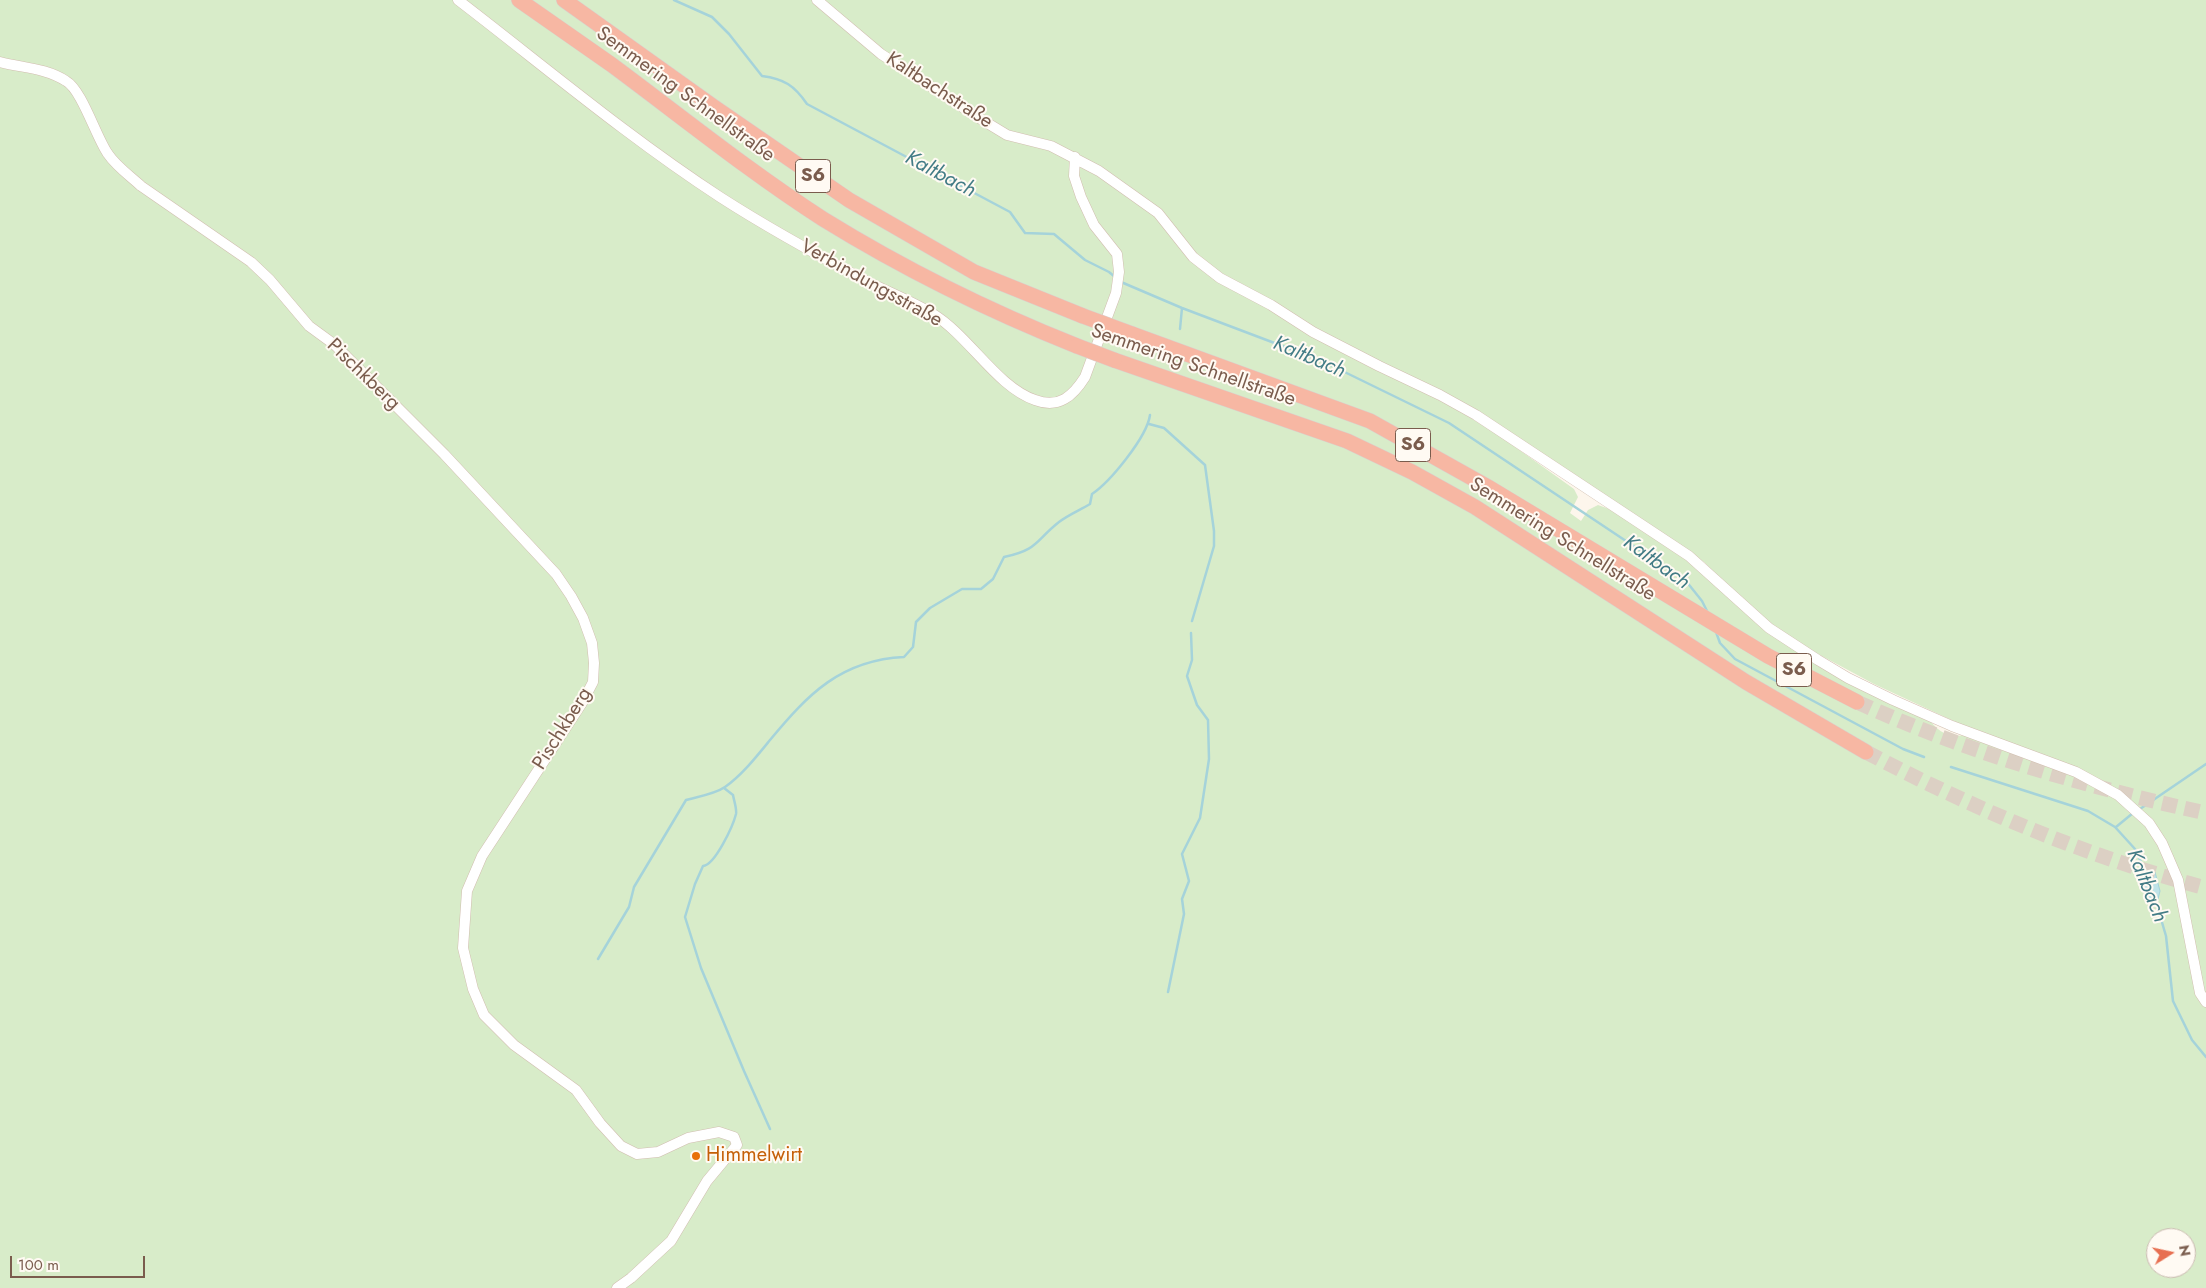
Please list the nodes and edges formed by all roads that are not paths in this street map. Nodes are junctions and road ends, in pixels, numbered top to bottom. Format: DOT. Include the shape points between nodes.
graph roads {
  1 [pos="458,0"];
  2 [pos="518,0"];
  3 [pos="564,0"];
  4 [pos="817,0"];
  5 [pos="0,62"];
  6 [pos="1075,157"];
  7 [pos="1857,702"];
  8 [pos="1866,752"];
  9 [pos="2206,1002"];
  10 [pos="618,1288"];
  1 -- 6 [label="street, Verbindungsstraße" via="649,148 721,198 811,252 932,314 960,334 1013,387 1045,403 1064,400 1085,377 1116,293 1119,272 1117,254 1094,225 1081,196 1074,176"];
  2 -- 8 [label="highway, Semmering Schnellstraße / S6, bridge" via="822,218 912,272 1029,327 1347,441 1412,472 1475,507 1746,682"];
  3 -- 7 [label="highway, Semmering Schnellstraße / S6, bridge" via="849,200 974,272 1083,316 1370,421 1488,487 1732,635"];
  4 -- 6 [label="street, Kaltbachstraße" via="881,54 979,118 1007,134 1051,146"];
  5 -- 10 [label="street, Pischkberg" via="41,69 68,81 108,154 126,174 251,262 270,280 309,326 335,345 541,558 571,596 583,618 592,643 593,682 582,704 482,856 467,891 463,948 473,989 484,1015 514,1045 576,1090 600,1124 621,1146 638,1154 658,1152 693,1137 719,1132 734,1137 737,1145 707,1181 671,1241"];
  6 -- 9 [label="street, Kaltbachstraße" via="1158,213 1193,257 1220,278 1313,332 1476,415 1689,556 1769,628 1818,660 1893,700 1952,726 2076,772 2118,795 2149,823 2162,843 2178,880 2200,993"];
}
